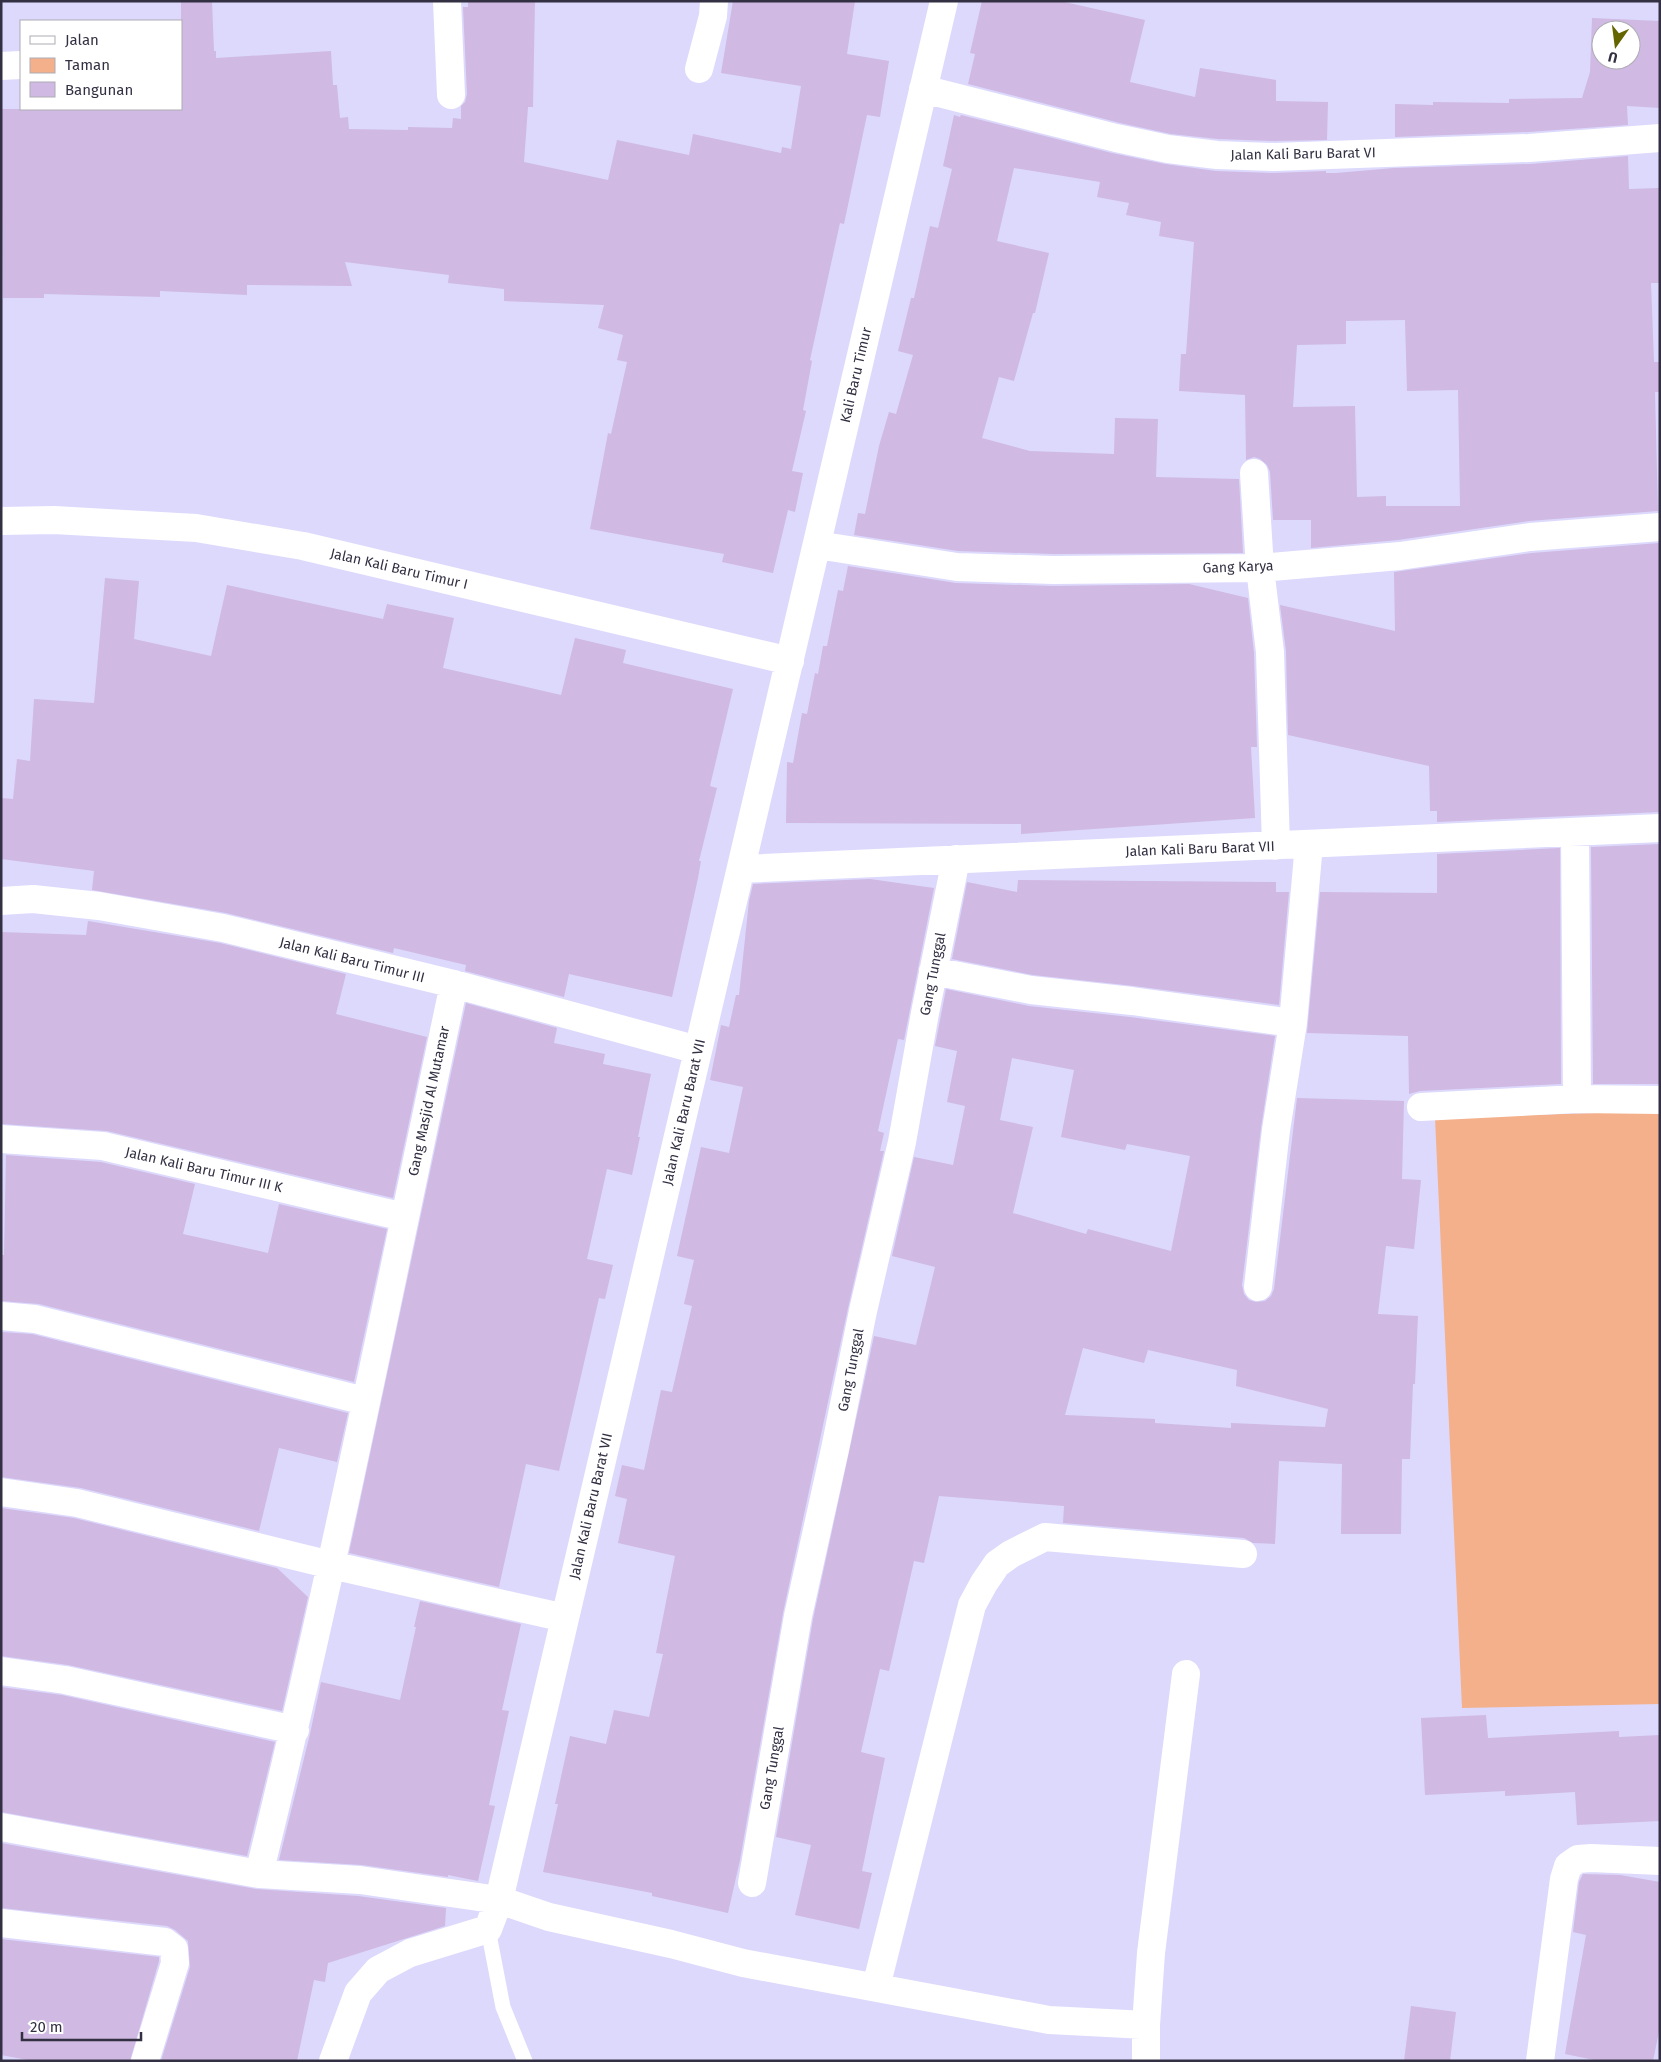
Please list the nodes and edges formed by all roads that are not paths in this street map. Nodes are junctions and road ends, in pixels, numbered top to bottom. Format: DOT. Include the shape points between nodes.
graph roads {
  1 [pos="447,1"];
  2 [pos="714,1"];
  3 [pos="944,1"];
  4 [pos="20,65"];
  5 [pos="1,66"];
  6 [pos="699,70"];
  7 [pos="924,89"];
  8 [pos="451,95"];
  9 [pos="1660,138"];
  10 [pos="1254,474"];
  11 [pos="1,521"];
  12 [pos="1660,527"];
  13 [pos="816,545"];
  14 [pos="1260,568"];
  15 [pos="790,661"];
  16 [pos="1660,828"];
  17 [pos="1575,832"];
  18 [pos="1309,844"];
  19 [pos="1276,846"];
  20 [pos="956,859"];
  21 [pos="741,869"];
  22 [pos="1,901"];
  23 [pos="933,972"];
  24 [pos="454,984"];
  25 [pos="1293,1023"];
  26 [pos="698,1050"];
  27 [pos="1577,1099"];
  28 [pos="1660,1100"];
  29 [pos="1421,1107"];
  30 [pos="1,1140"];
  31 [pos="404,1217"];
  32 [pos="1258,1287"];
  33 [pos="1,1316"];
  34 [pos="365,1401"];
  35 [pos="1,1492"];
  36 [pos="1243,1554"];
  37 [pos="331,1565"];
  38 [pos="565,1618"];
  39 [pos="1,1671"];
  40 [pos="1186,1674"];
  41 [pos="295,1730"];
  42 [pos="1,1827"];
  43 [pos="1660,1861"];
  44 [pos="259,1874"];
  45 [pos="752,1883"];
  46 [pos="499,1900"];
  47 [pos="1,1923"];
  48 [pos="488,1929"];
  49 [pos="876,1987"];
  50 [pos="1146,2025"];
  51 [pos="145,2061"];
  52 [pos="334,2061"];
  53 [pos="525,2061"];
  54 [pos="1146,2061"];
  55 [pos="1540,2061"];
  1 -- 8 [label="street"];
  2 -- 6 [label="street"];
  3 -- 7 [label="street, Kali Baru Timur"];
  4 -- 5 [label="street"];
  7 -- 9 [label="street, Jalan Kali Baru Barat VI" via="1116,138 1217,155 1274,157 1529,148"];
  7 -- 13 [label="street, Kali Baru Timur"];
  10 -- 14 [label="street"];
  11 -- 15 [label="street, Jalan Kali Baru Timur I" via="54,520 196,528 303,546"];
  12 -- 14 [label="street, Gang Karya" via="1530,537 1400,556"];
  13 -- 14 [label="street, Gang Karya" via="958,567 1054,570"];
  13 -- 15 [label="street, Kali Baru Timur"];
  14 -- 19 [label="street" via="1270,652"];
  15 -- 21 [label="street, Jalan Kali Baru Barat VII"];
  16 -- 17 [label="street, Jalan Kali Baru Barat VII"];
  17 -- 18 [label="street, Jalan Kali Baru Barat VII"];
  17 -- 27 [label="street"];
  18 -- 19 [label="street, Jalan Kali Baru Barat VII"];
  18 -- 25 [label="street"];
  19 -- 20 [label="street, Jalan Kali Baru Barat VII"];
  20 -- 21 [label="street, Jalan Kali Baru Barat VII"];
  20 -- 23 [label="street, Gang Tunggal"];
  21 -- 26 [label="street, Jalan Kali Baru Barat VII"];
  22 -- 24 [label="street, Jalan Kali Baru Timur III" via="33,899 118,909 223,928"];
  23 -- 25 [label="street" via="1031,990"];
  23 -- 45 [label="street, Gang Tunggal" via="902,1142 798,1616"];
  24 -- 26 [label="street, Jalan Kali Baru Timur III"];
  24 -- 31 [label="street, Gang Masjid Al Mutamar"];
  25 -- 32 [label="street" via="1276,1130"];
  26 -- 38 [label="street, Jalan Kali Baru Barat VII"];
  27 -- 28 [label="street"];
  27 -- 29 [label="street"];
  30 -- 31 [label="street, Jalan Kali Baru Timur III K" via="103,1146"];
  31 -- 34 [label="street, Gang Masjid Al Mutamar"];
  33 -- 34 [label="street" via="35,1319"];
  34 -- 37 [label="street, Gang Masjid Al Mutamar"];
  35 -- 37 [label="street" via="77,1503"];
  36 -- 49 [label="street" via="1045,1537 997,1564 972,1605"];
  37 -- 38 [label="street"];
  37 -- 41 [label="street, Gang Masjid Al Mutamar"];
  38 -- 46 [label="street, Jalan Kali Baru Barat VII"];
  39 -- 41 [label="street" via="65,1680"];
  40 -- 50 [label="street" via="1151,1953"];
  41 -- 44 [label="street, Gang Masjid Al Mutamar"];
  42 -- 44 [label="street"];
  43 -- 55 [label="street" via="1591,1858 1578,1859 1568,1866"];
  44 -- 46 [label="street" via="360,1880"];
  46 -- 48 [label="street, Jalan Kali Baru Barat VII"];
  46 -- 49 [label="street" via="549,1918 743,1963"];
  47 -- 51 [label="street" via="165,1942 174,1949 175,1963"];
  48 -- 52 [label="street" via="410,1953 378,1970 358,1993"];
  48 -- 53 [label="lane" via="503,2008"];
  49 -- 50 [label="street" via="1048,2020"];
  50 -- 54 [label="street"];
}
